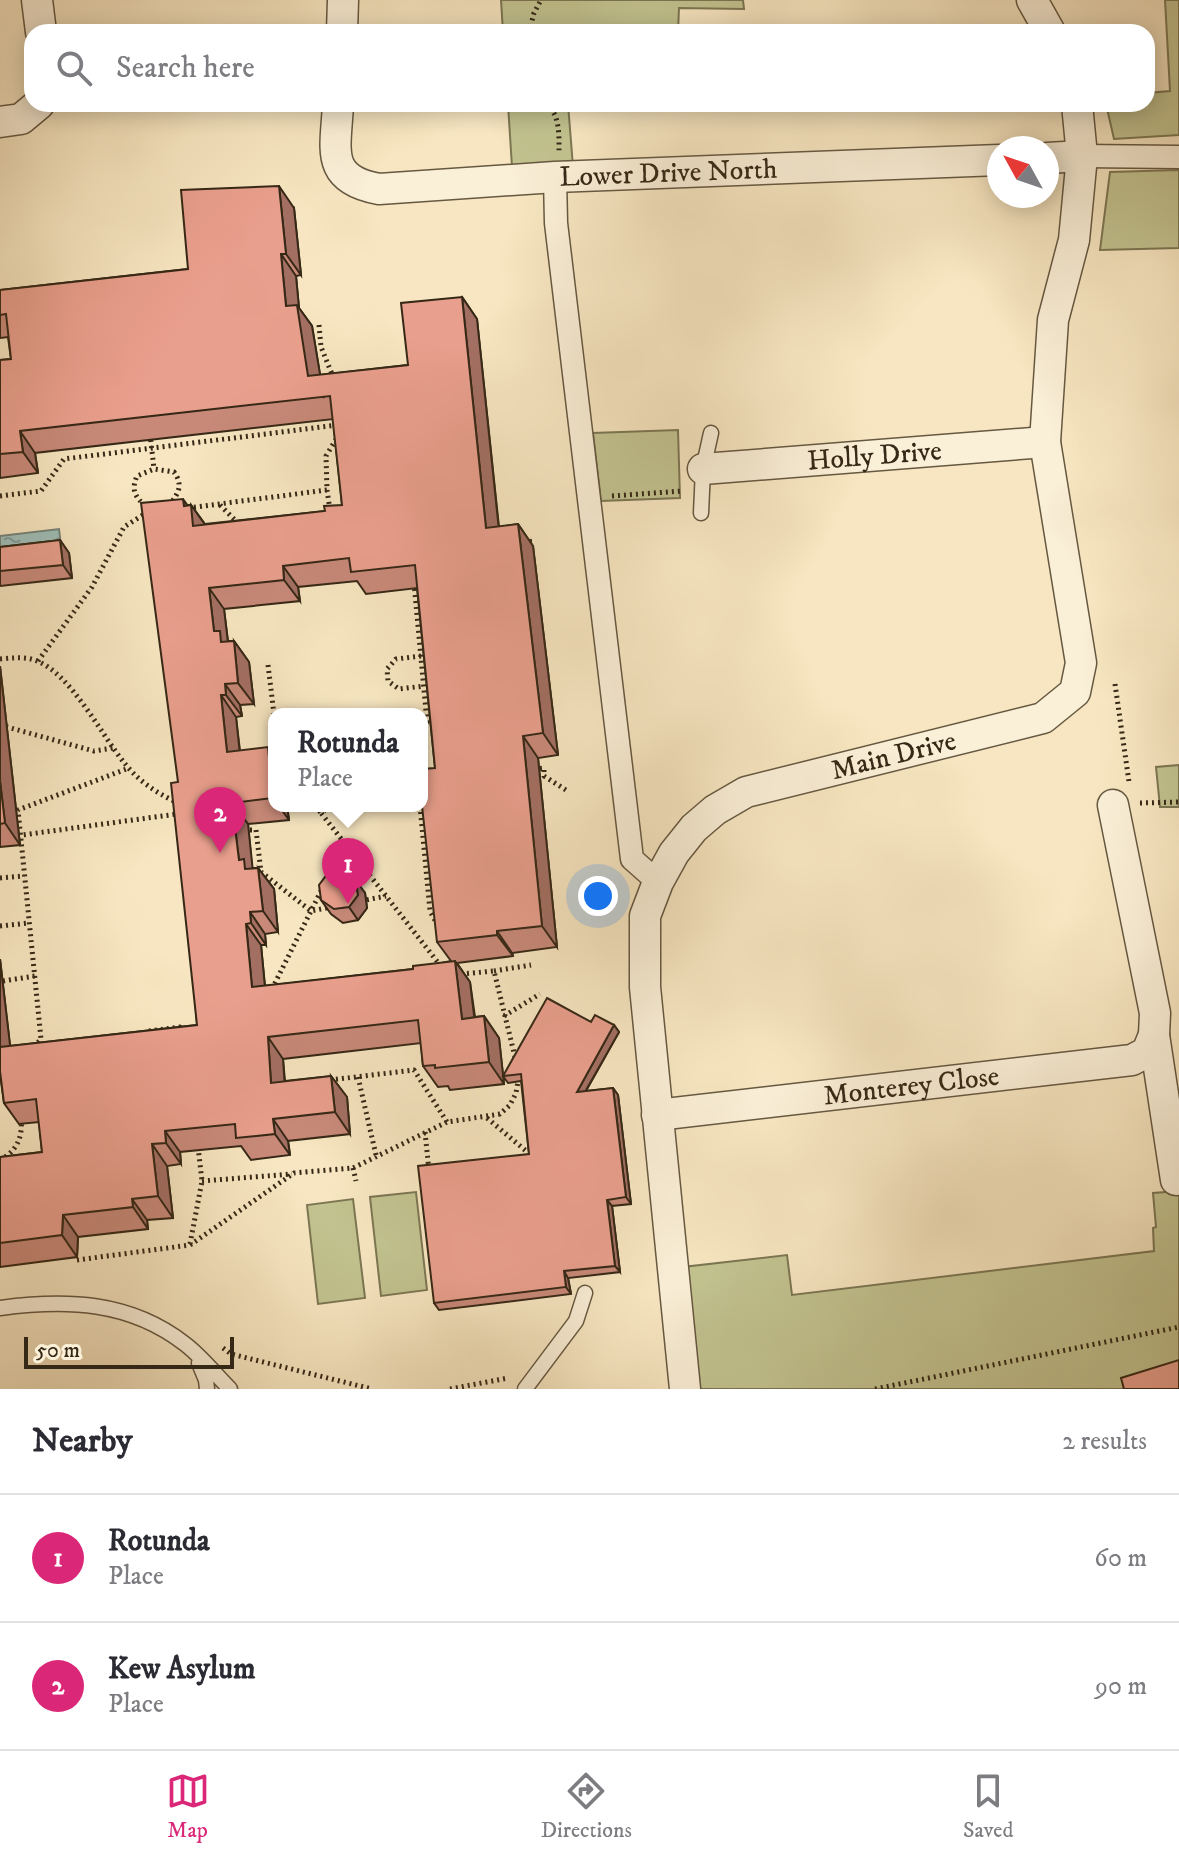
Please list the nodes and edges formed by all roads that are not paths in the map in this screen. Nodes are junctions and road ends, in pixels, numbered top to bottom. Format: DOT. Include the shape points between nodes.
graph roads {
  1 [pos="37,0"];
  2 [pos="343,0"];
  3 [pos="1032,0"];
  4 [pos="40,24"];
  5 [pos="342,24"];
  6 [pos="1046,24"];
  7 [pos="29,112"];
  8 [pos="338,112"];
  9 [pos="1078,112"];
  10 [pos="0,122"];
  11 [pos="1082,156"];
  12 [pos="1059,157"];
  13 [pos="1179,157"];
  14 [pos="987,160"];
  15 [pos="555,177"];
  16 [pos="711,433"];
  17 [pos="1045,442"];
  18 [pos="703,479"];
  19 [pos="701,513"];
  20 [pos="1123,804"];
  21 [pos="658,882"];
  22 [pos="1154,1035"];
  23 [pos="657,1115"];
  24 [pos="1176,1180"];
  25 [pos="585,1293"];
  26 [pos="0,1308"];
  27 [pos="185,1344"];
  28 [pos="207,1389"];
  29 [pos="230,1389"];
  30 [pos="525,1389"];
  31 [pos="685,1389"];
  1 -- 4 [label="street"];
  2 -- 5 [label="street"];
  3 -- 6 [label="street"];
  7 -- 10 [label="street"];
  8 -- 15 [label="street, Lower Drive North" via="336,155 343,174 357,185 379,189"];
  9 -- 11 [label="street, Main Drive"];
  11 -- 12 [label="street"];
  11 -- 13 [label="street"];
  11 -- 17 [label="street, Main Drive" via="1074,240 1053,320"];
  14 -- 15 [label="street, Lower Drive North"];
  15 -- 21 [label="street" via="556,223 632,859"];
  16 -- 18 [label="lane"];
  17 -- 18 [label="street, Holly Drive"];
  17 -- 21 [label="street, Main Drive" via="1081,663 1075,692 1043,718 746,792 694,828"];
  18 -- 19 [label="lane"];
  20 -- 22 [label="street"];
  21 -- 23 [label="street, Main Drive" via="645,916 645,987"];
  22 -- 23 [label="street, Monterey Close" via="1147,1052 1132,1060"];
  22 -- 24 [label="street"];
  23 -- 31 [label="street, Main Drive"];
  25 -- 30 [label="lane" via="576,1321"];
  26 -- 27 [label="lane" via="94,1304 147,1322"];
  27 -- 28 [label="lane" via="202,1368"];
  27 -- 29 [label="lane"];
}
